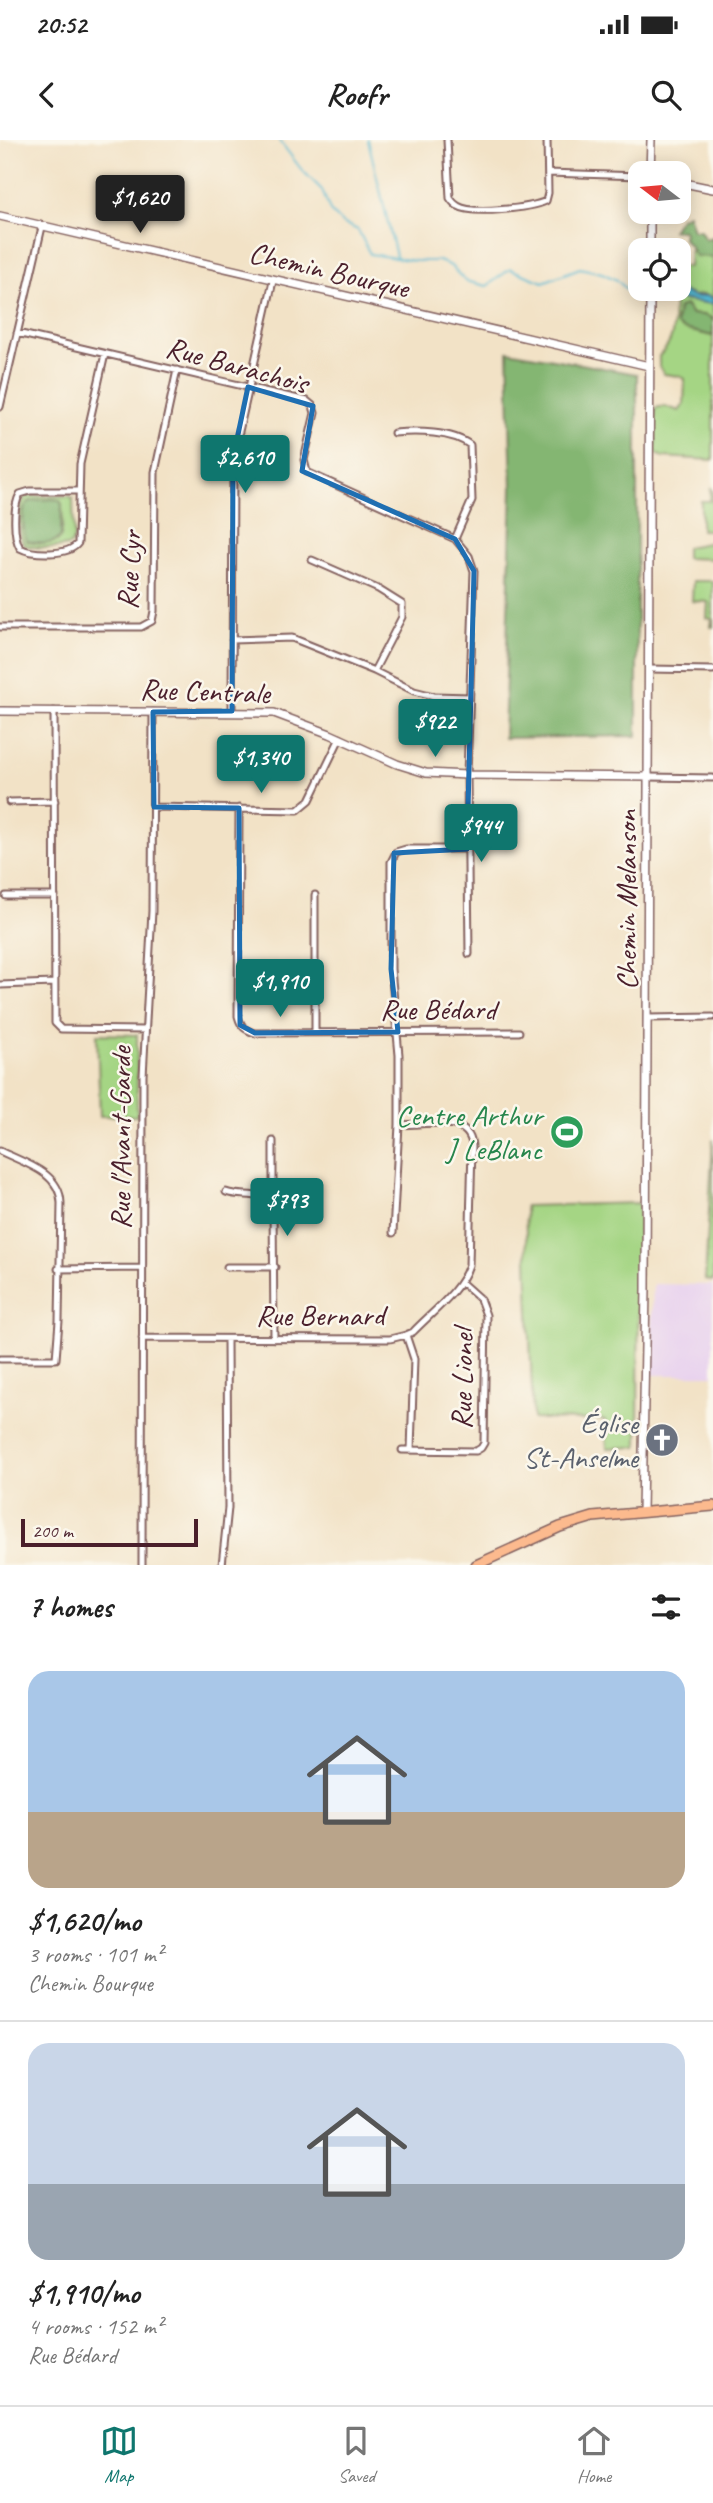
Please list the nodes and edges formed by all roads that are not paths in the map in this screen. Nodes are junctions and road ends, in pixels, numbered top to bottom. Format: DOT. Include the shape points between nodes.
graph roads {
  1 [pos="447,140"];
  2 [pos="547,140"];
  3 [pos="650,140"];
  4 [pos="650,161"];
  5 [pos="548,173"];
  6 [pos="628,176"];
  7 [pos="691,184"];
  8 [pos="713,188"];
  9 [pos="0,216"];
  10 [pos="42,227"];
  11 [pos="273,281"];
  12 [pos="650,301"];
  13 [pos="17,333"];
  14 [pos="105,354"];
  15 [pos="649,366"];
  16 [pos="177,370"];
  17 [pos="248,387"];
  18 [pos="0,407"];
  19 [pos="394,433"];
  20 [pos="79,491"];
  21 [pos="455,539"];
  22 [pos="312,560"];
  23 [pos="0,627"];
  24 [pos="232,640"];
  25 [pos="649,669"];
  26 [pos="713,670"];
  27 [pos="374,671"];
  28 [pos="469,697"];
  29 [pos="0,711"];
  30 [pos="54,711"];
  31 [pos="232,711"];
  32 [pos="153,712"];
  33 [pos="340,738"];
  34 [pos="467,775"];
  35 [pos="649,776"];
  36 [pos="713,778"];
  37 [pos="55,801"];
  38 [pos="9,802"];
  39 [pos="154,807"];
  40 [pos="239,808"];
  41 [pos="467,849"];
  42 [pos="315,895"];
  43 [pos="6,896"];
  44 [pos="55,896"];
  45 [pos="469,954"];
  46 [pos="54,983"];
  47 [pos="0,985"];
  48 [pos="713,1017"];
  49 [pos="648,1018"];
  50 [pos="144,1030"];
  51 [pos="315,1032"];
  52 [pos="398,1032"];
  53 [pos="519,1032"];
  54 [pos="399,1125"];
  55 [pos="274,1141"];
  56 [pos="2,1152"];
  57 [pos="0,1161"];
  58 [pos="226,1192"];
  59 [pos="273,1205"];
  60 [pos="393,1233"];
  61 [pos="227,1266"];
  62 [pos="275,1267"];
  63 [pos="142,1268"];
  64 [pos="58,1269"];
  65 [pos="461,1282"];
  66 [pos="406,1335"];
  67 [pos="142,1338"];
  68 [pos="227,1339"];
  69 [pos="274,1339"];
  70 [pos="0,1359"];
  71 [pos="402,1450"];
  72 [pos="411,1450"];
  73 [pos="713,1506"];
  74 [pos="642,1512"];
  75 [pos="142,1565"];
  76 [pos="222,1565"];
  77 [pos="476,1565"];
  1 -- 5 [label="street" via="450,198 459,207 534,207 546,201"];
  2 -- 5 [label="street"];
  3 -- 4 [label="street"];
  5 -- 6 [label="street"];
  7 -- 8 [label="street"];
  9 -- 10 [label="street, Chemin Bourque"];
  10 -- 11 [label="street, Chemin Bourque"];
  10 -- 13 [label="street"];
  11 -- 15 [label="street, Chemin Bourque"];
  11 -- 17 [label="street"];
  12 -- 15 [label="street, Chemin Melanson"];
  13 -- 14 [label="street, Rue Barachois"];
  13 -- 18 [label="street"];
  14 -- 16 [label="street, Rue Barachois"];
  14 -- 20 [label="street" via="82,452"];
  15 -- 25 [label="street, Chemin Melanson"];
  16 -- 17 [label="street, Rue Barachois"];
  16 -- 23 [label="street, Rue Cyr" via="155,471 153,619 141,627"];
  17 -- 21 [label="street, Rue Barachois" via="313,406 303,462 309,473"];
  17 -- 24 [label="street" via="233,458"];
  19 -- 21 [label="street" via="420,430 470,445 472,500"];
  20 -- 20 [label="street" via="20,494 16,539 20,548 65,552 75,547"];
  21 -- 28 [label="street" via="474,571"];
  22 -- 27 [label="street" via="402,604 402,617"];
  24 -- 27 [label="street" via="292,638"];
  24 -- 31 [label="street"];
  25 -- 26 [label="street"];
  25 -- 35 [label="street, Chemin Melanson"];
  27 -- 28 [label="street" via="414,691"];
  28 -- 34 [label="street"];
  29 -- 30 [label="street, Rue Centrale"];
  30 -- 32 [label="street, Rue Centrale"];
  30 -- 37 [label="street"];
  31 -- 32 [label="street, Rue Centrale"];
  31 -- 33 [label="street, Rue Centrale" via="274,713"];
  32 -- 39 [label="street, Rue l'Avant-Garde"];
  33 -- 34 [label="street, Rue Centrale" via="426,773"];
  33 -- 40 [label="street" via="310,800 298,810"];
  34 -- 35 [label="street, Rue Centrale"];
  34 -- 41 [label="street"];
  35 -- 36 [label="street"];
  35 -- 49 [label="street, Chemin Melanson"];
  37 -- 38 [label="street"];
  37 -- 44 [label="street"];
  39 -- 40 [label="street"];
  39 -- 50 [label="street, Rue l'Avant-Garde"];
  40 -- 51 [label="street, Rue Bédard" via="240,1025 255,1033"];
  41 -- 45 [label="street"];
  41 -- 52 [label="street" via="406,849 393,855 391,969"];
  42 -- 51 [label="street"];
  43 -- 44 [label="street"];
  44 -- 46 [label="street"];
  46 -- 47 [label="street"];
  46 -- 50 [label="street" via="54,1021 59,1029"];
  48 -- 49 [label="street"];
  49 -- 74 [label="street, Chemin Melanson"];
  50 -- 63 [label="street, Rue l'Avant-Garde"];
  51 -- 52 [label="street, Rue Bédard"];
  52 -- 53 [label="street, Rue Bédard"];
  52 -- 54 [label="street"];
  54 -- 60 [label="street"];
  54 -- 65 [label="street, Rue Bernard" via="459,1126 472,1138 471,1250"];
  55 -- 59 [label="street"];
  56 -- 57 [label="street"];
  56 -- 64 [label="street" via="41,1171 60,1193"];
  58 -- 59 [label="street" via="262,1196"];
  59 -- 62 [label="street"];
  61 -- 62 [label="street"];
  62 -- 69 [label="street"];
  63 -- 64 [label="street"];
  63 -- 67 [label="street, Rue l'Avant-Garde"];
  64 -- 70 [label="street" via="56,1359"];
  65 -- 66 [label="street, Rue Bernard"];
  65 -- 72 [label="street, Rue Lionel" via="480,1299 486,1315 484,1443 476,1451"];
  66 -- 69 [label="street, Rue Bernard" via="390,1339"];
  66 -- 72 [label="street" via="414,1359"];
  67 -- 68 [label="street, Rue Bernard"];
  67 -- 75 [label="street, Rue l'Avant-Garde"];
  68 -- 69 [label="street, Rue Bernard"];
  68 -- 76 [label="street" via="228,1508"];
  71 -- 72 [label="street, Rue Lionel"];
  73 -- 74 [label="main road"];
  74 -- 77 [label="main road" via="593,1517 560,1527"];
}
